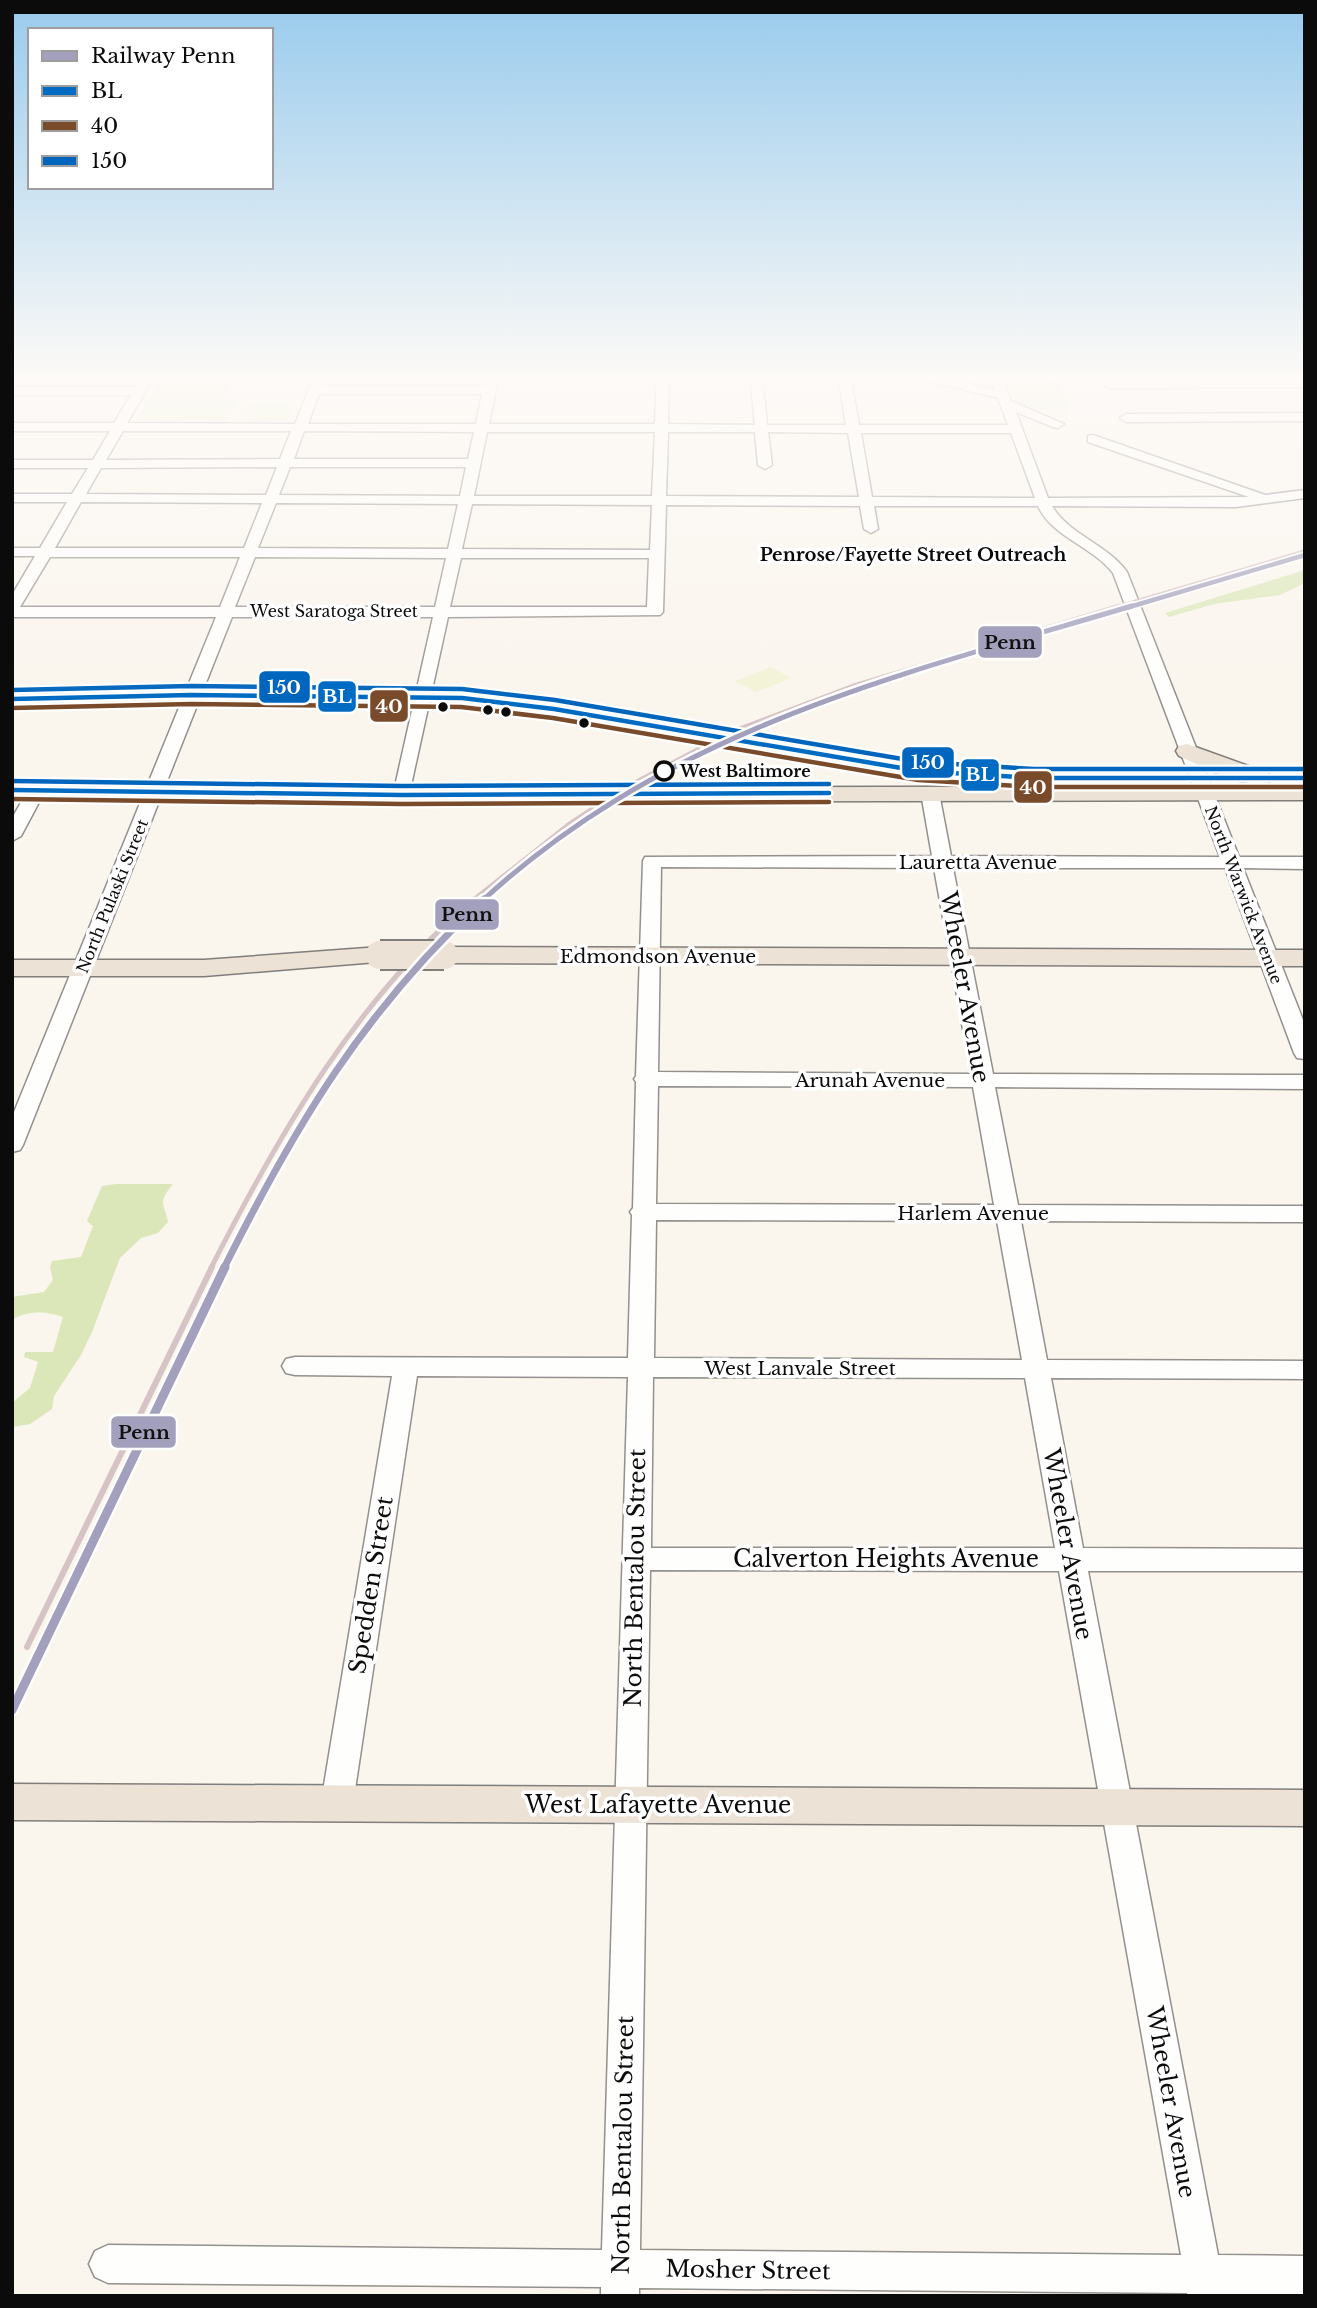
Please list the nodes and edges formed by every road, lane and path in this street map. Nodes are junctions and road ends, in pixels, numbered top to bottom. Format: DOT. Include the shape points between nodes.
graph roads {
  1 [pos="87,482"];
  2 [pos="277,482"];
  3 [pos="469,482"];
  4 [pos="660,482"];
  5 [pos="863,482"];
  6 [pos="1034,482"];
  7 [pos="1218,482"];
  8 [pos="1305,494"];
  9 [pos="12,498"];
  10 [pos="77,498"];
  11 [pos="270,499"];
  12 [pos="466,500"];
  13 [pos="659,500"];
  14 [pos="1271,500"];
  15 [pos="866,501"];
  16 [pos="1041,501"];
  17 [pos="871,529"];
  18 [pos="12,552"];
  19 [pos="45,552"];
  20 [pos="248,553"];
  21 [pos="454,554"];
  22 [pos="657,554"];
  23 [pos="12,610"];
  24 [pos="225,611"];
  25 [pos="442,612"];
  26 [pos="191,695"];
  27 [pos="423,697"];
  28 [pos="12,699"];
  29 [pos="1187,751"];
  30 [pos="1034,778"];
  31 [pos="1260,778"];
  32 [pos="1305,778"];
  33 [pos="1201,785"];
  34 [pos="24,791"];
  35 [pos="153,793"];
  36 [pos="930,793"];
  37 [pos="1305,793"];
  38 [pos="402,795"];
  39 [pos="12,836"];
  40 [pos="652,861"];
  41 [pos="942,862"];
  42 [pos="1232,863"];
  43 [pos="1305,863"];
  44 [pos="648,956"];
  45 [pos="960,958"];
  46 [pos="1268,958"];
  47 [pos="1305,958"];
  48 [pos="12,968"];
  49 [pos="82,968"];
  50 [pos="1305,1053"];
  51 [pos="645,1079"];
  52 [pos="982,1080"];
  53 [pos="1305,1082"];
  54 [pos="12,1145"];
  55 [pos="642,1212"];
  56 [pos="1007,1213"];
  57 [pos="1305,1214"];
  58 [pos="295,1366"];
  59 [pos="406,1366"];
  60 [pos="639,1367"];
  61 [pos="1035,1369"];
  62 [pos="1305,1370"];
  63 [pos="635,1559"];
  64 [pos="1071,1559"];
  65 [pos="1305,1560"];
  66 [pos="12,1802"];
  67 [pos="337,1803"];
  68 [pos="630,1805"];
  69 [pos="1116,1807"];
  70 [pos="1305,1808"];
  71 [pos="108,2264"];
  72 [pos="1305,2275"];
  73 [pos="620,2282"];
  74 [pos="1204,2285"];
  1 -- 10 [label="street"];
  2 -- 11 [label="street, North Pulaski Street"];
  3 -- 12 [label="street"];
  4 -- 13 [label="street"];
  5 -- 15 [label="street"];
  6 -- 16 [label="street, North Warwick Avenue"];
  7 -- 14 [label="street"];
  8 -- 14 [label="street"];
  9 -- 10 [label="street"];
  10 -- 11 [label="street"];
  10 -- 19 [label="street"];
  11 -- 12 [label="street"];
  11 -- 20 [label="street, North Pulaski Street"];
  12 -- 13 [label="street"];
  12 -- 21 [label="street"];
  13 -- 15 [label="street"];
  13 -- 22 [label="street"];
  14 -- 16 [label="street"];
  15 -- 16 [label="street"];
  15 -- 17 [label="street"];
  16 -- 29 [label="street, North Warwick Avenue" via="1055,522 1107,557 1120,572"];
  18 -- 19 [label="street"];
  19 -- 20 [label="street"];
  19 -- 23 [label="street"];
  20 -- 21 [label="street"];
  20 -- 24 [label="street, North Pulaski Street"];
  21 -- 22 [label="street"];
  21 -- 25 [label="street"];
  22 -- 25 [label="street, West Saratoga Street" via="656,612"];
  23 -- 24 [label="street, West Saratoga Street"];
  24 -- 25 [label="street, West Saratoga Street"];
  24 -- 26 [label="street, North Pulaski Street"];
  25 -- 27 [label="street"];
  26 -- 27 [label="main road"];
  26 -- 28 [label="main road"];
  26 -- 35 [label="street, North Pulaski Street"];
  27 -- 38 [label="street"];
  29 -- 31 [label="main road"];
  29 -- 33 [label="street, North Warwick Avenue"];
  30 -- 33 [label="main road"];
  31 -- 32 [label="main road"];
  31 -- 33 [label="main road"];
  33 -- 36 [label="main road" via="1059,793"];
  33 -- 37 [label="main road"];
  33 -- 42 [label="street, North Warwick Avenue"];
  34 -- 35 [label="main road"];
  34 -- 39 [label="street"];
  35 -- 38 [label="main road"];
  35 -- 49 [label="street, North Pulaski Street"];
  36 -- 38 [label="main road"];
  36 -- 41 [label="street, Wheeler Avenue"];
  40 -- 41 [label="street, Lauretta Avenue"];
  40 -- 44 [label="street, North Bentalou Street"];
  41 -- 42 [label="street, Lauretta Avenue"];
  41 -- 45 [label="street, Wheeler Avenue"];
  42 -- 43 [label="street, Lauretta Avenue"];
  42 -- 46 [label="street, North Warwick Avenue"];
  44 -- 45 [label="main road, Edmondson Avenue"];
  44 -- 49 [label="main road, Edmondson Avenue, bridge" via="380,955 204,968"];
  44 -- 51 [label="street, North Bentalou Street"];
  45 -- 46 [label="main road, Edmondson Avenue"];
  45 -- 52 [label="street, Wheeler Avenue"];
  46 -- 47 [label="main road, Edmondson Avenue"];
  46 -- 50 [label="street, North Warwick Avenue"];
  48 -- 49 [label="main road, Edmondson Avenue"];
  49 -- 54 [label="street, North Pulaski Street"];
  51 -- 52 [label="street, Arunah Avenue"];
  51 -- 55 [label="street, North Bentalou Street"];
  52 -- 53 [label="street, Arunah Avenue"];
  52 -- 56 [label="street, Wheeler Avenue"];
  55 -- 56 [label="street, Harlem Avenue"];
  55 -- 60 [label="street, North Bentalou Street"];
  56 -- 57 [label="street, Harlem Avenue"];
  56 -- 61 [label="street, Wheeler Avenue"];
  58 -- 59 [label="street, West Lanvale Street"];
  59 -- 60 [label="street, West Lanvale Street"];
  59 -- 67 [label="street, Spedden Street"];
  60 -- 61 [label="street, West Lanvale Street"];
  60 -- 63 [label="street, North Bentalou Street"];
  61 -- 62 [label="street, West Lanvale Street"];
  61 -- 64 [label="street, Wheeler Avenue"];
  63 -- 64 [label="street, Calverton Heights Avenue"];
  63 -- 68 [label="street, North Bentalou Street"];
  64 -- 65 [label="street, Calverton Heights Avenue"];
  64 -- 69 [label="street, Wheeler Avenue"];
  66 -- 67 [label="main road, West Lafayette Avenue"];
  67 -- 68 [label="main road, West Lafayette Avenue"];
  68 -- 69 [label="main road, West Lafayette Avenue"];
  68 -- 73 [label="street, North Bentalou Street"];
  69 -- 70 [label="main road, West Lafayette Avenue"];
  69 -- 74 [label="street, Wheeler Avenue"];
  71 -- 73 [label="street, Mosher Street"];
  72 -- 74 [label="street, Mosher Street"];
  73 -- 74 [label="street, Mosher Street"];
}
